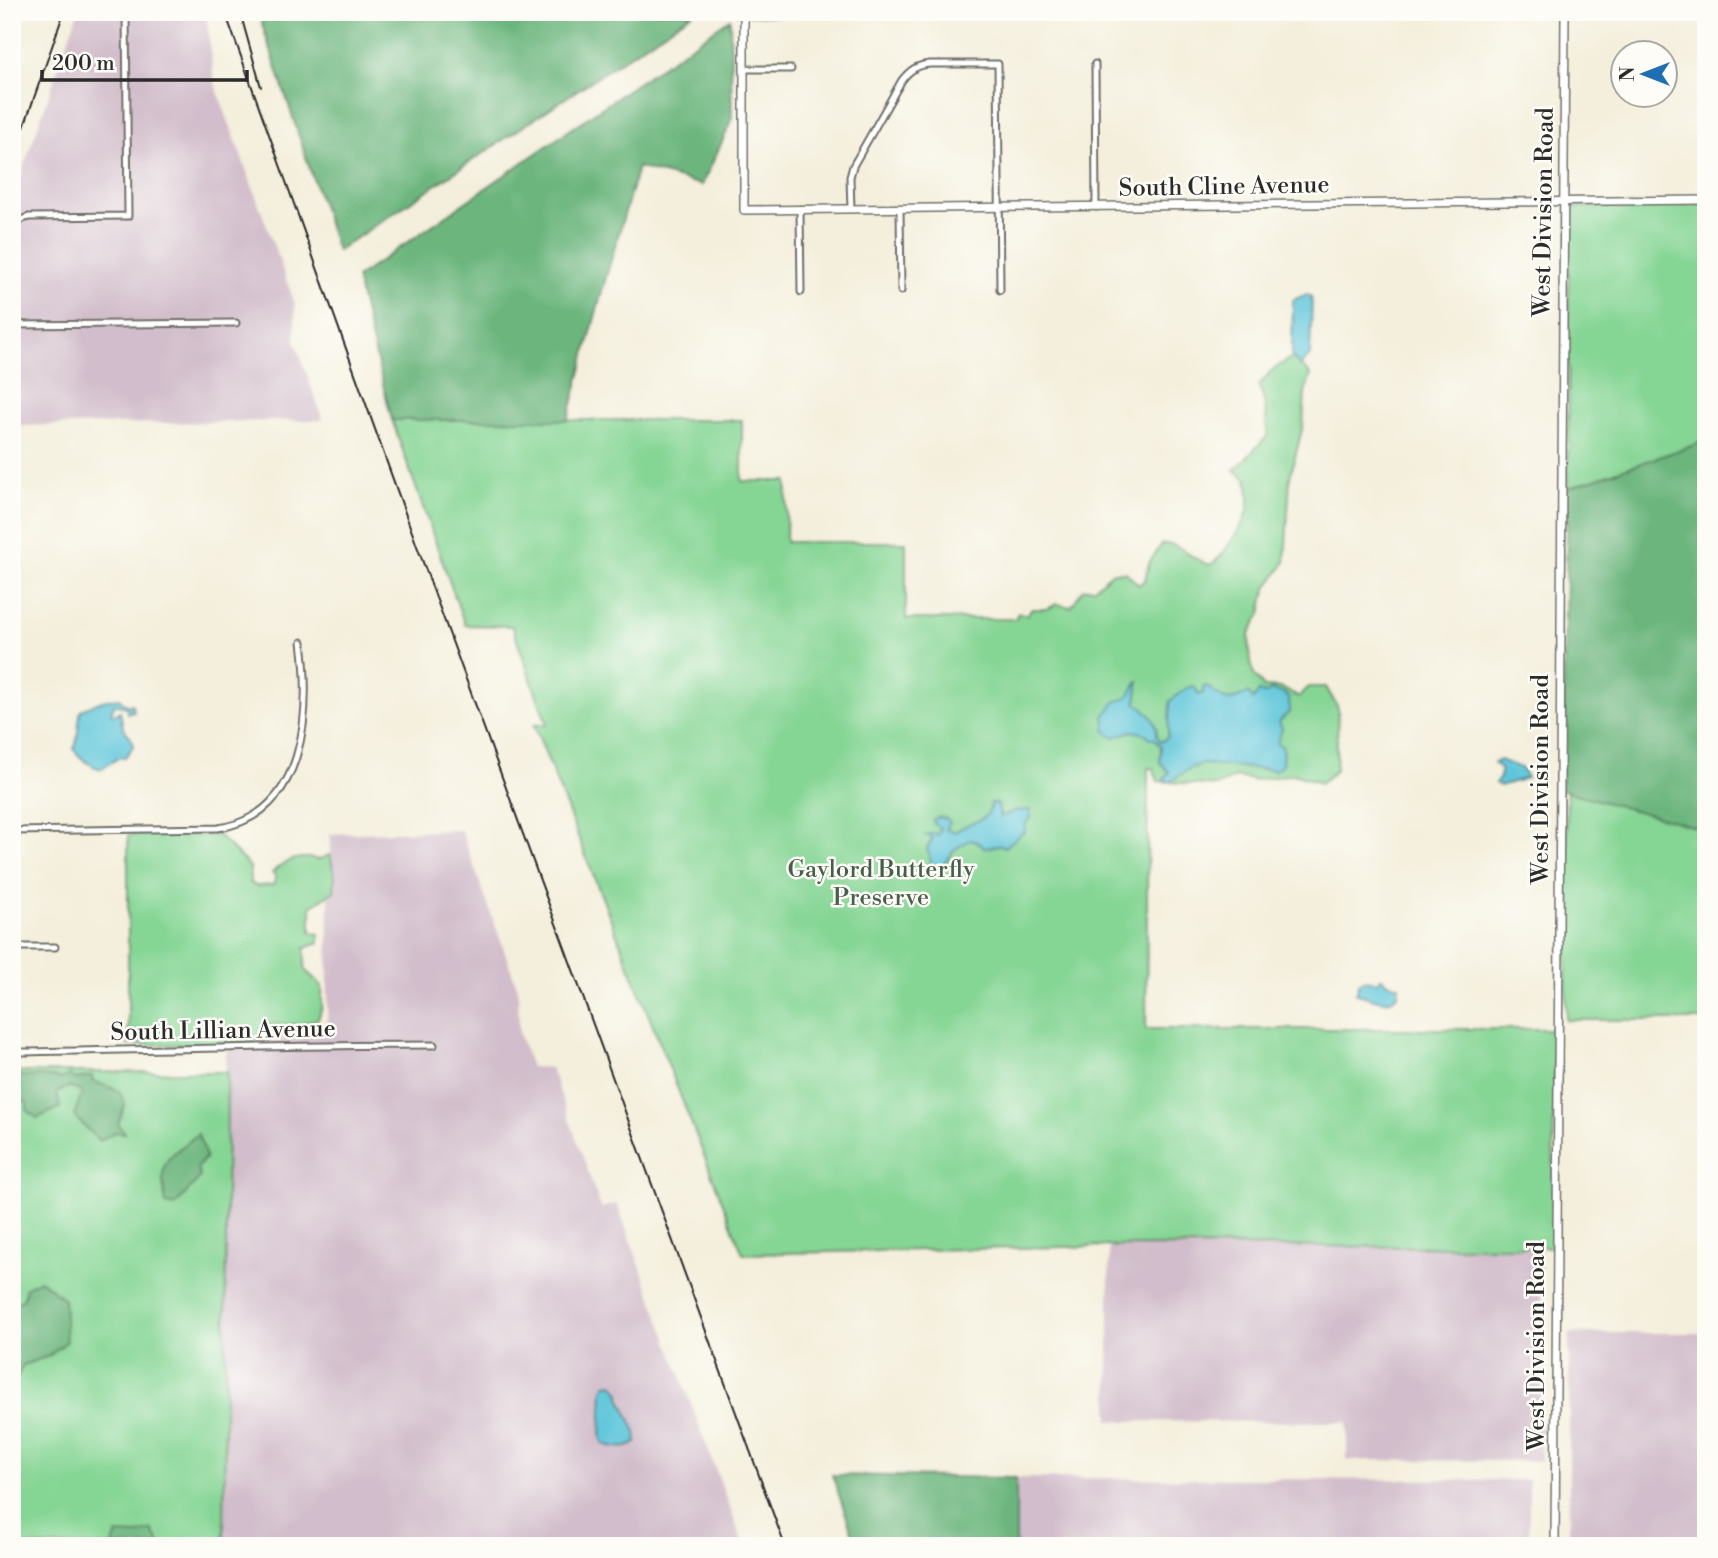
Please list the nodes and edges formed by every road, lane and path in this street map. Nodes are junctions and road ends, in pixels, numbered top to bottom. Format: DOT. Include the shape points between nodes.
graph roads {
  1 [pos="126,12"];
  2 [pos="744,12"];
  3 [pos="1565,12"];
  4 [pos="1095,64"];
  5 [pos="744,69"];
  6 [pos="791,69"];
  7 [pos="1706,200"];
  8 [pos="1564,202"];
  9 [pos="1096,207"];
  10 [pos="999,208"];
  11 [pos="800,209"];
  12 [pos="851,209"];
  13 [pos="900,209"];
  14 [pos="12,229"];
  15 [pos="1000,290"];
  16 [pos="901,291"];
  17 [pos="802,292"];
  18 [pos="236,323"];
  19 [pos="12,326"];
  20 [pos="302,642"];
  21 [pos="12,831"];
  22 [pos="12,947"];
  23 [pos="55,947"];
  24 [pos="434,1045"];
  25 [pos="12,1052"];
  26 [pos="1555,1546"];
  1 -- 14 [label="street" via="128,216 29,217"];
  2 -- 5 [label="street"];
  3 -- 8 [label="street, West Division Road"];
  4 -- 9 [label="street"];
  5 -- 6 [label="street"];
  5 -- 11 [label="street, South Cline Avenue" via="744,210"];
  7 -- 8 [label="street, South Cline Avenue"];
  8 -- 9 [label="street, South Cline Avenue"];
  8 -- 26 [label="street, West Division Road"];
  9 -- 10 [label="street, South Cline Avenue"];
  10 -- 12 [label="street" via="998,64 930,64 909,71 902,80 853,166"];
  10 -- 13 [label="street, South Cline Avenue"];
  10 -- 15 [label="street"];
  11 -- 12 [label="street, South Cline Avenue"];
  11 -- 17 [label="street"];
  12 -- 13 [label="street, South Cline Avenue"];
  13 -- 16 [label="street"];
  18 -- 19 [label="street"];
  20 -- 21 [label="street" via="305,698 296,756 275,799 255,817 218,828"];
  22 -- 23 [label="street"];
  24 -- 25 [label="street, South Lillian Avenue"];
}
